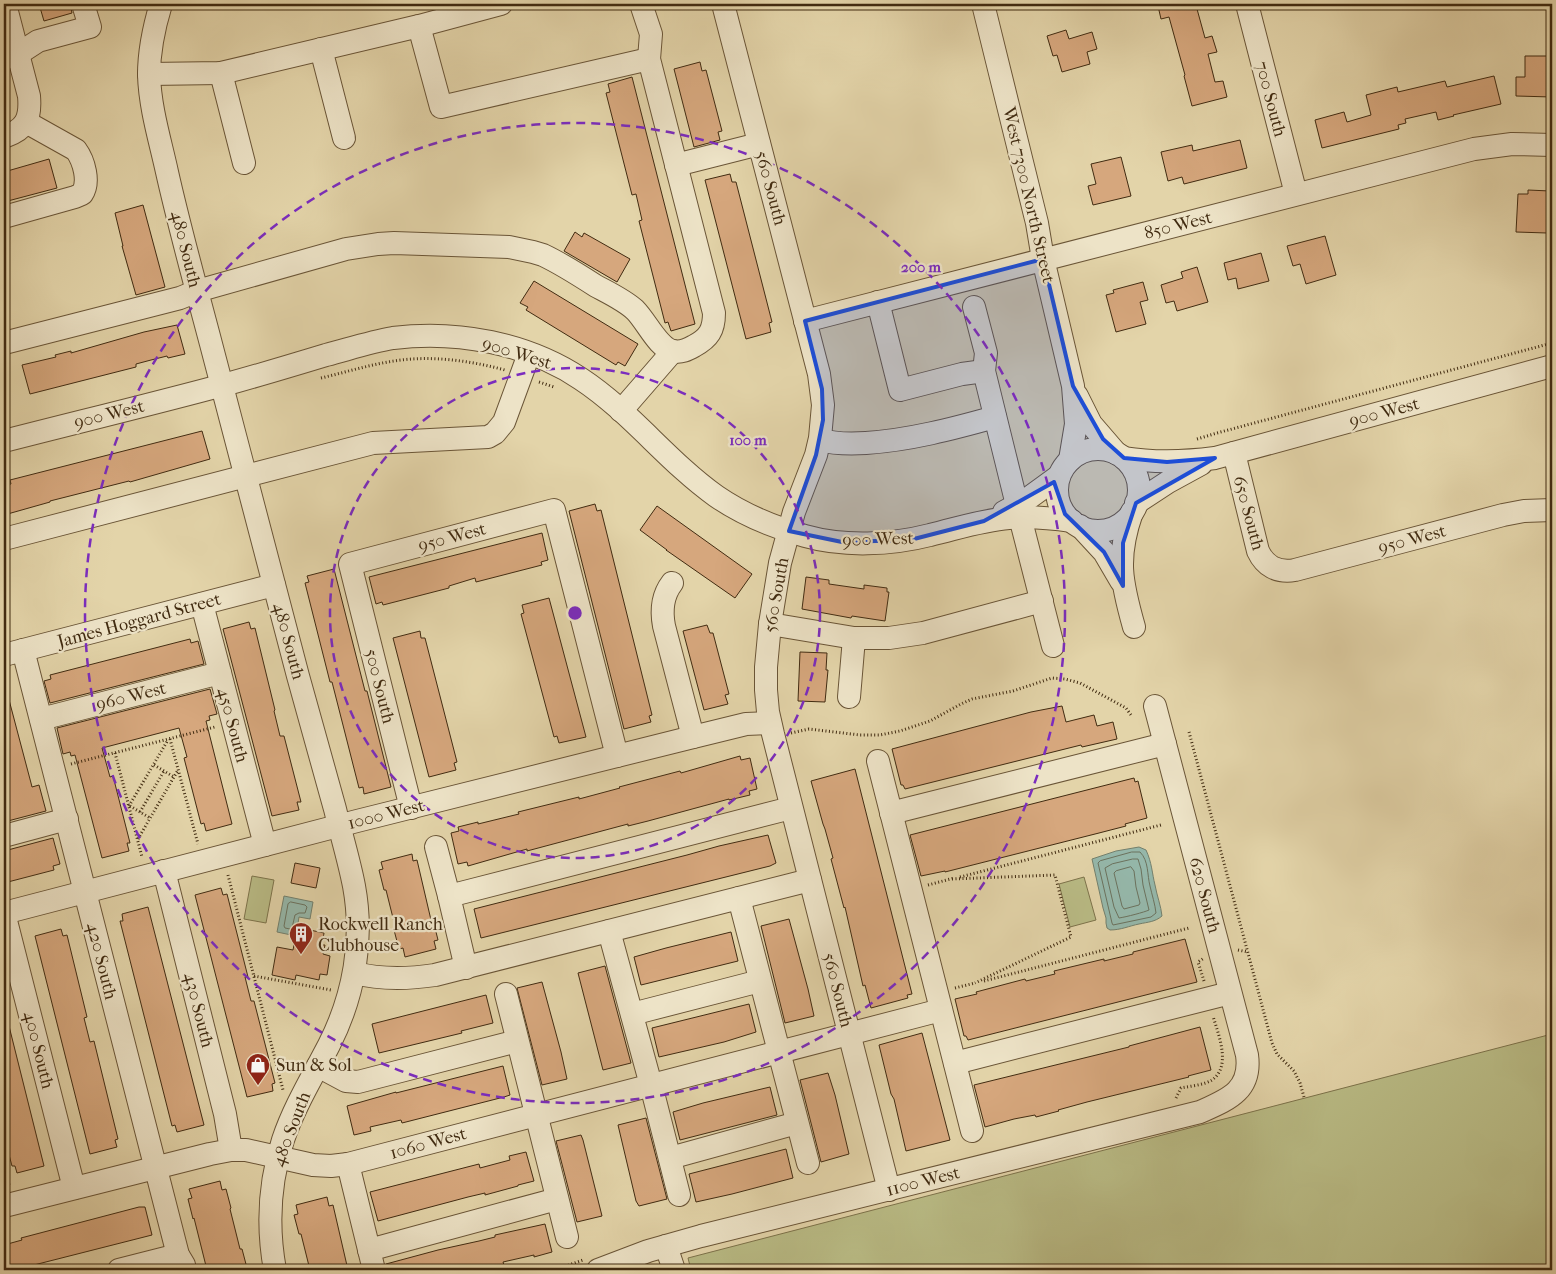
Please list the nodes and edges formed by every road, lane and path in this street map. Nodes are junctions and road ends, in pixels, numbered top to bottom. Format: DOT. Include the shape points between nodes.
graph roads {
  1 [pos="5,4"];
  2 [pos="83,4"];
  3 [pos="161,4"];
  4 [pos="501,4"];
  5 [pos="641,4"];
  6 [pos="723,4"];
  7 [pos="983,4"];
  8 [pos="1247,4"];
  9 [pos="419,26"];
  10 [pos="321,49"];
  11 [pos="11,56"];
  12 [pos="649,59"];
  13 [pos="221,72"];
  14 [pos="149,74"];
  15 [pos="26,122"];
  16 [pos="4,137"];
  17 [pos="344,138"];
  18 [pos="759,144"];
  19 [pos="1552,145"];
  20 [pos="244,164"];
  21 [pos="676,165"];
  22 [pos="1296,194"];
  23 [pos="4,217"];
  24 [pos="1043,259"];
  25 [pos="197,291"];
  26 [pos="878,302"];
  27 [pos="974,307"];
  28 [pos="805,321"];
  29 [pos="4,343"];
  30 [pos="1552,343"];
  31 [pos="673,352"];
  32 [pos="529,354"];
  33 [pos="1552,366"];
  34 [pos="984,371"];
  35 [pos="523,375"];
  36 [pos="317,379"];
  37 [pos="222,385"];
  38 [pos="1074,386"];
  39 [pos="560,388"];
  40 [pos="621,411"];
  41 [pos="995,417"];
  42 [pos="820,440"];
  43 [pos="1195,440"];
  44 [pos="4,441"];
  45 [pos="1225,455"];
  46 [pos="1120,456"];
  47 [pos="1065,468"];
  48 [pos="246,477"];
  49 [pos="1134,508"];
  50 [pos="1552,510"];
  51 [pos="1018,511"];
  52 [pos="1076,524"];
  53 [pos="789,531"];
  54 [pos="4,539"];
  55 [pos="350,564"];
  56 [pos="1273,568"];
  57 [pos="672,583"];
  58 [pos="274,586"];
  59 [pos="1123,586"];
  60 [pos="1042,601"];
  61 [pos="202,604"];
  62 [pos="770,624"];
  63 [pos="1134,627"];
  64 [pos="854,638"];
  65 [pos="1053,646"];
  66 [pos="14,653"];
  67 [pos="220,674"];
  68 [pos="849,697"];
  69 [pos="1155,706"];
  70 [pos="1131,716"];
  71 [pos="41,719"];
  72 [pos="770,723"];
  73 [pos="222,725"];
  74 [pos="1188,732"];
  75 [pos="791,733"];
  76 [pos="693,737"];
  77 [pos="169,739"];
  78 [pos="1165,744"];
  79 [pos="115,753"];
  80 [pos="617,756"];
  81 [pos="878,761"];
  82 [pos="154,765"];
  83 [pos="64,766"];
  84 [pos="178,770"];
  85 [pos="164,771"];
  86 [pos="174,777"];
  87 [pos="129,806"];
  88 [pos="411,808"];
  89 [pos="791,808"];
  90 [pos="140,812"];
  91 [pos="892,813"];
  92 [pos="150,818"];
  93 [pos="67,820"];
  94 [pos="1161,825"];
  95 [pos="339,826"];
  96 [pos="4,836"];
  97 [pos="138,840"];
  98 [pos="198,844"];
  99 [pos="264,845"];
  100 [pos="436,847"];
  101 [pos="142,858"];
  102 [pos="164,871"];
  103 [pos="228,875"];
  104 [pos="952,879"];
  105 [pos="810,880"];
  106 [pos="911,889"];
  107 [pos="85,892"];
  108 [pos="449,896"];
  109 [pos="739,898"];
  110 [pos="4,913"];
  111 [pos="1189,928"];
  112 [pos="609,931"];
  113 [pos="1198,962"];
  114 [pos="466,968"];
  115 [pos="355,973"];
  116 [pos="254,976"];
  117 [pos="760,981"];
  118 [pos="975,983"];
  119 [pos="331,990"];
  120 [pos="1230,993"];
  121 [pos="506,994"];
  122 [pos="1208,999"];
  123 [pos="939,1001"];
  124 [pos="632,1014"];
  125 [pos="849,1034"];
  126 [pos="517,1041"];
  127 [pos="778,1052"];
  128 [pos="955,1063"];
  129 [pos="318,1066"];
  130 [pos="651,1085"];
  131 [pos="1242,1085"];
  132 [pos="1181,1088"];
  133 [pos="283,1091"];
  134 [pos="1304,1097"];
  135 [pos="536,1114"];
  136 [pos="797,1123"];
  137 [pos="972,1131"];
  138 [pos="231,1150"];
  139 [pos="278,1157"];
  140 [pos="670,1158"];
  141 [pos="808,1163"];
  142 [pos="348,1164"];
  143 [pos="4,1166"];
  144 [pos="155,1168"];
  145 [pos="74,1188"];
  146 [pos="889,1190"];
  147 [pos="679,1195"];
  148 [pos="6,1196"];
  149 [pos="557,1199"];
  150 [pos="567,1237"];
  151 [pos="666,1246"];
  152 [pos="371,1260"];
  153 [pos="181,1263"];
  154 [pos="119,1270"];
  155 [pos="275,1270"];
  156 [pos="598,1270"];
  157 [pos="674,1270"];
  1 -- 11 [label="street"];
  2 -- 11 [label="street" via="90,27 38,41"];
  3 -- 14 [label="street, 480 South" via="153,28"];
  4 -- 9 [label="street"];
  5 -- 12 [label="street" via="651,34"];
  6 -- 18 [label="street, 560 South"];
  7 -- 24 [label="street, West 7300 North Street"];
  8 -- 22 [label="street, 700 South"];
  9 -- 10 [label="street"];
  9 -- 12 [label="street" via="441,107"];
  10 -- 13 [label="street"];
  10 -- 17 [label="street"];
  11 -- 15 [label="street" via="29,96 30,111"];
  12 -- 21 [label="street"];
  13 -- 14 [label="street"];
  13 -- 20 [label="street"];
  14 -- 25 [label="street, 480 South" via="152,108"];
  15 -- 16 [label="street" via="13,134"];
  15 -- 23 [label="street" via="76,150 86,185 82,194 76,197"];
  18 -- 21 [label="street"];
  18 -- 28 [label="street, 560 South"];
  19 -- 22 [label="street, 850 West" via="1512,144 1474,149"];
  21 -- 31 [label="street" via="714,320 713,328 704,341 687,351"];
  22 -- 24 [label="street, 850 West"];
  24 -- 26 [label="street, 850 West"];
  24 -- 38 [label="street, West 7300 North Street"];
  25 -- 29 [label="street"];
  25 -- 31 [label="street" via="362,246 394,243 508,247 548,258 626,303 642,318 661,345"];
  25 -- 37 [label="street, 480 South"];
  26 -- 28 [label="street, 850 West"];
  26 -- 34 [label="street" via="900,390"];
  27 -- 34 [label="street" via="986,353"];
  28 -- 42 [label="street, 560 South" via="822,389"];
  30 -- 43 [label="path"];
  31 -- 40 [label="street"];
  32 -- 35 [label="street"];
  32 -- 37 [label="street, 900 West" via="462,338 394,338"];
  32 -- 40 [label="street, 900 West" via="580,378"];
  33 -- 45 [label="street, 900 West"];
  34 -- 41 [label="street"];
  35 -- 36 [label="path" via="460,361 420,359 388,362"];
  35 -- 39 [label="path"];
  35 -- 48 [label="street" via="504,422 488,436 373,443"];
  37 -- 44 [label="street, 900 West"];
  37 -- 48 [label="street, 480 South"];
  38 -- 46 [label="street, West 7300 North Street" via="1091,424"];
  38 -- 47 [label="street, West 7300 North Street" via="1076,424"];
  40 -- 53 [label="street, 900 West" via="716,496 739,510"];
  41 -- 42 [label="street" via="900,440 849,444"];
  41 -- 51 [label="street"];
  42 -- 53 [label="street, 560 South"];
  45 -- 46 [label="street, 900 West" via="1167,462"];
  45 -- 49 [label="street, 900 West" via="1172,479"];
  45 -- 56 [label="street, 650 South" via="1258,551 1266,564"];
  46 -- 47 [label="street" via="1106,450 1087,450 1078,454"];
  46 -- 49 [label="street" via="1130,466 1138,484"];
  47 -- 51 [label="street, 900 West"];
  47 -- 52 [label="street" via="1057,486 1060,505"];
  48 -- 54 [label="street"];
  48 -- 58 [label="street, 480 South"];
  49 -- 52 [label="street" via="1126,519 1108,529 1089,530"];
  49 -- 59 [label="street" via="1123,543"];
  50 -- 56 [label="street, 950 West" via="1503,515 1294,570"];
  51 -- 52 [label="street, 900 West"];
  51 -- 53 [label="street, 900 West" via="927,536 887,542 821,540"];
  51 -- 60 [label="street"];
  52 -- 59 [label="street" via="1104,552"];
  53 -- 62 [label="street, 560 South"];
  55 -- 80 [label="street, 950 West" via="554,510"];
  55 -- 88 [label="street, 500 South"];
  57 -- 76 [label="street" via="667,589 662,612"];
  58 -- 61 [label="street, James Hoggard Street"];
  58 -- 95 [label="street, 480 South"];
  59 -- 63 [label="street"];
  60 -- 64 [label="street" via="923,633 889,638"];
  60 -- 65 [label="street"];
  61 -- 66 [label="street, James Hoggard Street"];
  61 -- 67 [label="street, 450 South"];
  62 -- 64 [label="street"];
  62 -- 72 [label="street, 560 South" via="766,690"];
  64 -- 68 [label="street"];
  66 -- 71 [label="street, 420 South"];
  67 -- 71 [label="street, 960 West"];
  67 -- 99 [label="street, 450 South"];
  69 -- 78 [label="street, 620 South"];
  70 -- 75 [label="path" via="1126,708 1080,683 1052,678 972,699 930,721 900,731 860,735 809,729"];
  71 -- 93 [label="street, 420 South"];
  72 -- 76 [label="street, 1000 West" via="746,724"];
  72 -- 89 [label="street, 560 South"];
  73 -- 77 [label="path"];
  74 -- 134 [label="path" via="1272,1043 1277,1054 1294,1071"];
  76 -- 80 [label="street, 1000 West"];
  77 -- 79 [label="path"];
  77 -- 82 [label="path"];
  77 -- 84 [label="path"];
  78 -- 91 [label="street"];
  78 -- 120 [label="street, 620 South"];
  79 -- 83 [label="path"];
  79 -- 87 [label="path"];
  80 -- 88 [label="street, 1000 West"];
  81 -- 91 [label="street"];
  82 -- 85 [label="path"];
  82 -- 87 [label="path"];
  84 -- 86 [label="path"];
  84 -- 98 [label="path"];
  85 -- 86 [label="path"];
  85 -- 90 [label="path"];
  86 -- 92 [label="path"];
  87 -- 90 [label="path"];
  87 -- 97 [label="path"];
  88 -- 95 [label="street, 1000 West"];
  89 -- 105 [label="street, 560 South"];
  89 -- 108 [label="street"];
  90 -- 92 [label="path"];
  91 -- 106 [label="street"];
  92 -- 97 [label="path"];
  93 -- 96 [label="street"];
  93 -- 107 [label="street, 420 South"];
  94 -- 104 [label="path"];
  95 -- 99 [label="street, 1000 West"];
  95 -- 115 [label="street, 480 South" via="357,907"];
  97 -- 101 [label="path"];
  99 -- 102 [label="street, 1000 West"];
  100 -- 108 [label="street"];
  102 -- 107 [label="street, 1000 West"];
  102 -- 138 [label="street, 430 South" via="225,1114"];
  103 -- 116 [label="path"];
  104 -- 106 [label="path"];
  104 -- 118 [label="path" via="1055,874 1071,937"];
  105 -- 109 [label="street"];
  105 -- 125 [label="street, 560 South"];
  106 -- 123 [label="street"];
  107 -- 110 [label="street, 1000 West"];
  107 -- 144 [label="street, 420 South"];
  108 -- 114 [label="street"];
  109 -- 112 [label="street"];
  109 -- 117 [label="street"];
  110 -- 145 [label="street, 400 South"];
  111 -- 118 [label="path"];
  112 -- 114 [label="street"];
  112 -- 124 [label="street"];
  113 -- 122 [label="path"];
  114 -- 115 [label="street" via="397,979"];
  115 -- 129 [label="street, 480 South" via="342,1018"];
  116 -- 119 [label="path"];
  116 -- 133 [label="path"];
  117 -- 124 [label="street"];
  117 -- 127 [label="street"];
  118 -- 123 [label="path"];
  120 -- 122 [label="street"];
  120 -- 131 [label="street, 620 South" via="1248,1063"];
  121 -- 126 [label="street"];
  122 -- 128 [label="street"];
  122 -- 132 [label="path" via="1223,1056 1220,1070 1213,1079"];
  123 -- 125 [label="street, 1060 West"];
  123 -- 128 [label="street"];
  124 -- 130 [label="street"];
  125 -- 127 [label="street, 1060 West"];
  125 -- 146 [label="street, 560 South"];
  126 -- 129 [label="street" via="358,1082 346,1082"];
  126 -- 135 [label="street"];
  127 -- 130 [label="street, 1060 West"];
  127 -- 136 [label="street"];
  128 -- 137 [label="street"];
  129 -- 139 [label="street, 480 South" via="290,1121"];
  130 -- 135 [label="street, 1060 West"];
  130 -- 140 [label="street"];
  131 -- 146 [label="street, 1100 West" via="1232,1096 1200,1112"];
  135 -- 142 [label="street, 1060 West"];
  135 -- 149 [label="street"];
  136 -- 140 [label="street"];
  136 -- 141 [label="street"];
  138 -- 139 [label="street, 1060 West"];
  138 -- 144 [label="street, 1060 West"];
  139 -- 142 [label="street, 1060 West" via="313,1165"];
  139 -- 155 [label="street, 480 South" via="270,1216"];
  140 -- 147 [label="street"];
  142 -- 152 [label="street"];
  143 -- 148 [label="path"];
  144 -- 145 [label="street, 1060 West"];
  144 -- 153 [label="street, 420 South"];
  145 -- 148 [label="street, 1060 West"];
  146 -- 151 [label="street, 1100 West"];
  149 -- 150 [label="street"];
  149 -- 152 [label="street"];
  151 -- 156 [label="street, 1100 West"];
  151 -- 157 [label="street"];
  153 -- 154 [label="street"];
}
